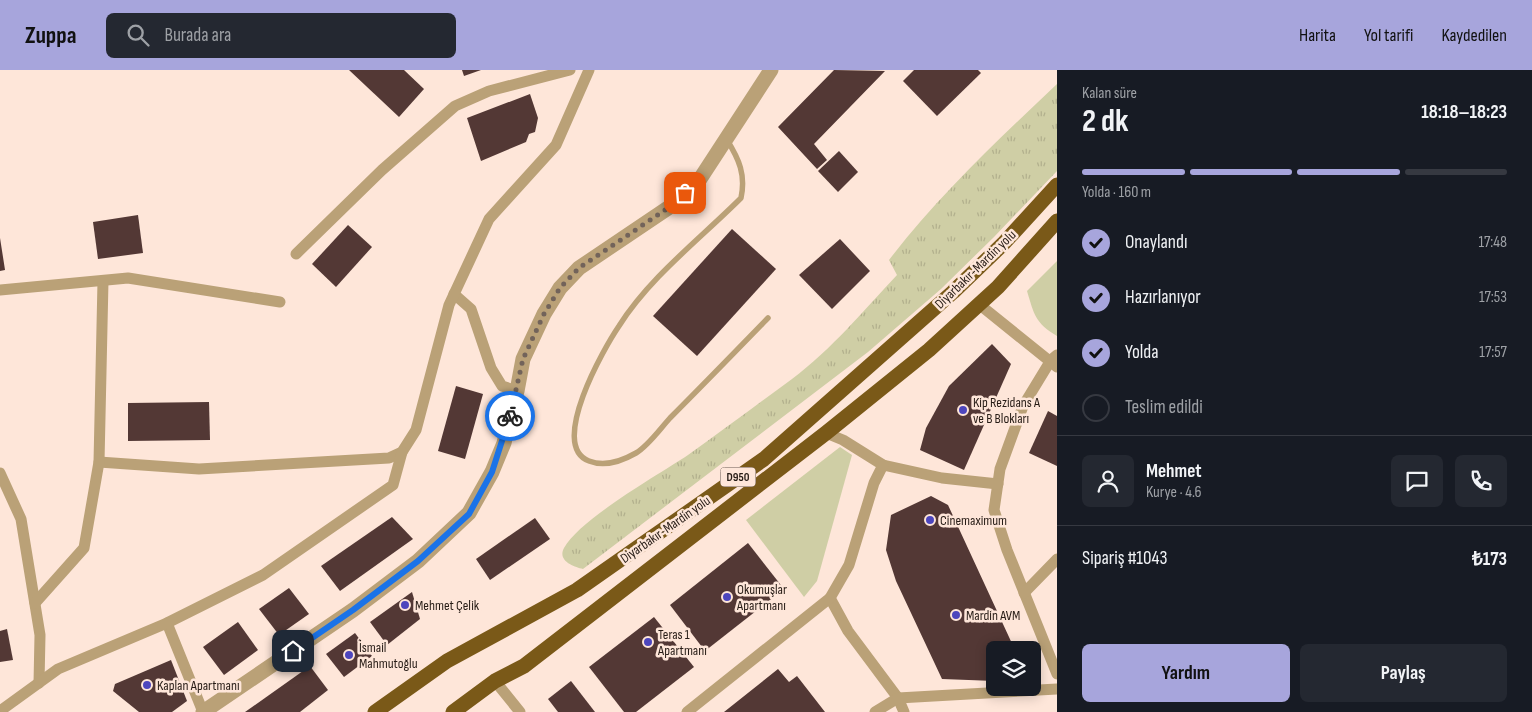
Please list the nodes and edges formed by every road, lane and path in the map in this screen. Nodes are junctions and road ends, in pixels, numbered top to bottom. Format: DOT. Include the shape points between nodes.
graph roads {
  1 [pos="570,70"];
  2 [pos="589,70"];
  3 [pos="771,70"];
  4 [pos="727,140"];
  5 [pos="1057,185"];
  6 [pos="1057,221"];
  7 [pos="296,254"];
  8 [pos="103,281"];
  9 [pos="0,290"];
  10 [pos="454,294"];
  11 [pos="280,302"];
  12 [pos="980,305"];
  13 [pos="768,318"];
  14 [pos="1055,361"];
  15 [pos="517,391"];
  16 [pos="826,433"];
  17 [pos="402,452"];
  18 [pos="99,462"];
  19 [pos="883,465"];
  20 [pos="0,473"];
  21 [pos="998,484"];
  22 [pos="1056,562"];
  23 [pos="1024,593"];
  24 [pos="830,598"];
  25 [pos="35,603"];
  26 [pos="167,623"];
  27 [pos="1057,674"];
  28 [pos="495,681"];
  29 [pos="39,683"];
  30 [pos="1057,689"];
  31 [pos="898,698"];
  32 [pos="0,711"];
  33 [pos="203,712"];
  34 [pos="375,712"];
  35 [pos="454,712"];
  36 [pos="520,712"];
  37 [pos="687,712"];
  38 [pos="875,712"];
  39 [pos="904,712"];
  1 -- 7 [label="street" via="489,91 454,106 382,170"];
  2 -- 10 [label="street" via="556,146 489,218"];
  3 -- 4 [label="street"];
  4 -- 13 [label="lane" via="742,170 741,198 646,290 619,326 583,395 573,428 576,446 585,460 608,464 637,453"];
  4 -- 15 [label="street" via="700,180 671,206 579,268 560,288 523,359"];
  5 -- 34 [label="highway, Diyarbakır-Mardin yolu / D950" via="953,292 764,459 577,590 446,660"];
  6 -- 12 [label="highway, Diyarbakır-Mardin yolu / D950"];
  8 -- 9 [label="street"];
  8 -- 11 [label="street" via="128,278"];
  8 -- 18 [label="street"];
  10 -- 15 [label="street" via="471,309 491,368 502,386"];
  10 -- 17 [label="street" via="416,430"];
  12 -- 14 [label="street"];
  12 -- 16 [label="highway, Diyarbakır-Mardin yolu / D950"];
  14 -- 21 [label="street" via="1023,406 1000,469"];
  15 -- 33 [label="street" via="504,442 469,514 418,561 353,610"];
  16 -- 19 [label="street"];
  16 -- 28 [label="highway, Diyarbakır-Mardin yolu / D950" via="524,666"];
  17 -- 18 [label="street" via="389,458 199,469"];
  17 -- 26 [label="street" via="393,486 263,575"];
  18 -- 25 [label="street" via="84,548"];
  19 -- 21 [label="street" via="942,478"];
  19 -- 24 [label="street" via="874,483 849,565"];
  20 -- 25 [label="street" via="21,519"];
  21 -- 23 [label="street" via="994,510"];
  22 -- 23 [label="street"];
  23 -- 27 [label="street"];
  24 -- 31 [label="street" via="848,631"];
  24 -- 37 [label="street"];
  25 -- 29 [label="street" via="40,635"];
  26 -- 29 [label="street" via="58,669"];
  26 -- 33 [label="street"];
  28 -- 35 [label="highway, Diyarbakır-Mardin yolu / D950"];
  28 -- 36 [label="street"];
  29 -- 32 [label="street"];
  30 -- 31 [label="street"];
  31 -- 38 [label="street"];
  31 -- 39 [label="street"];
}
